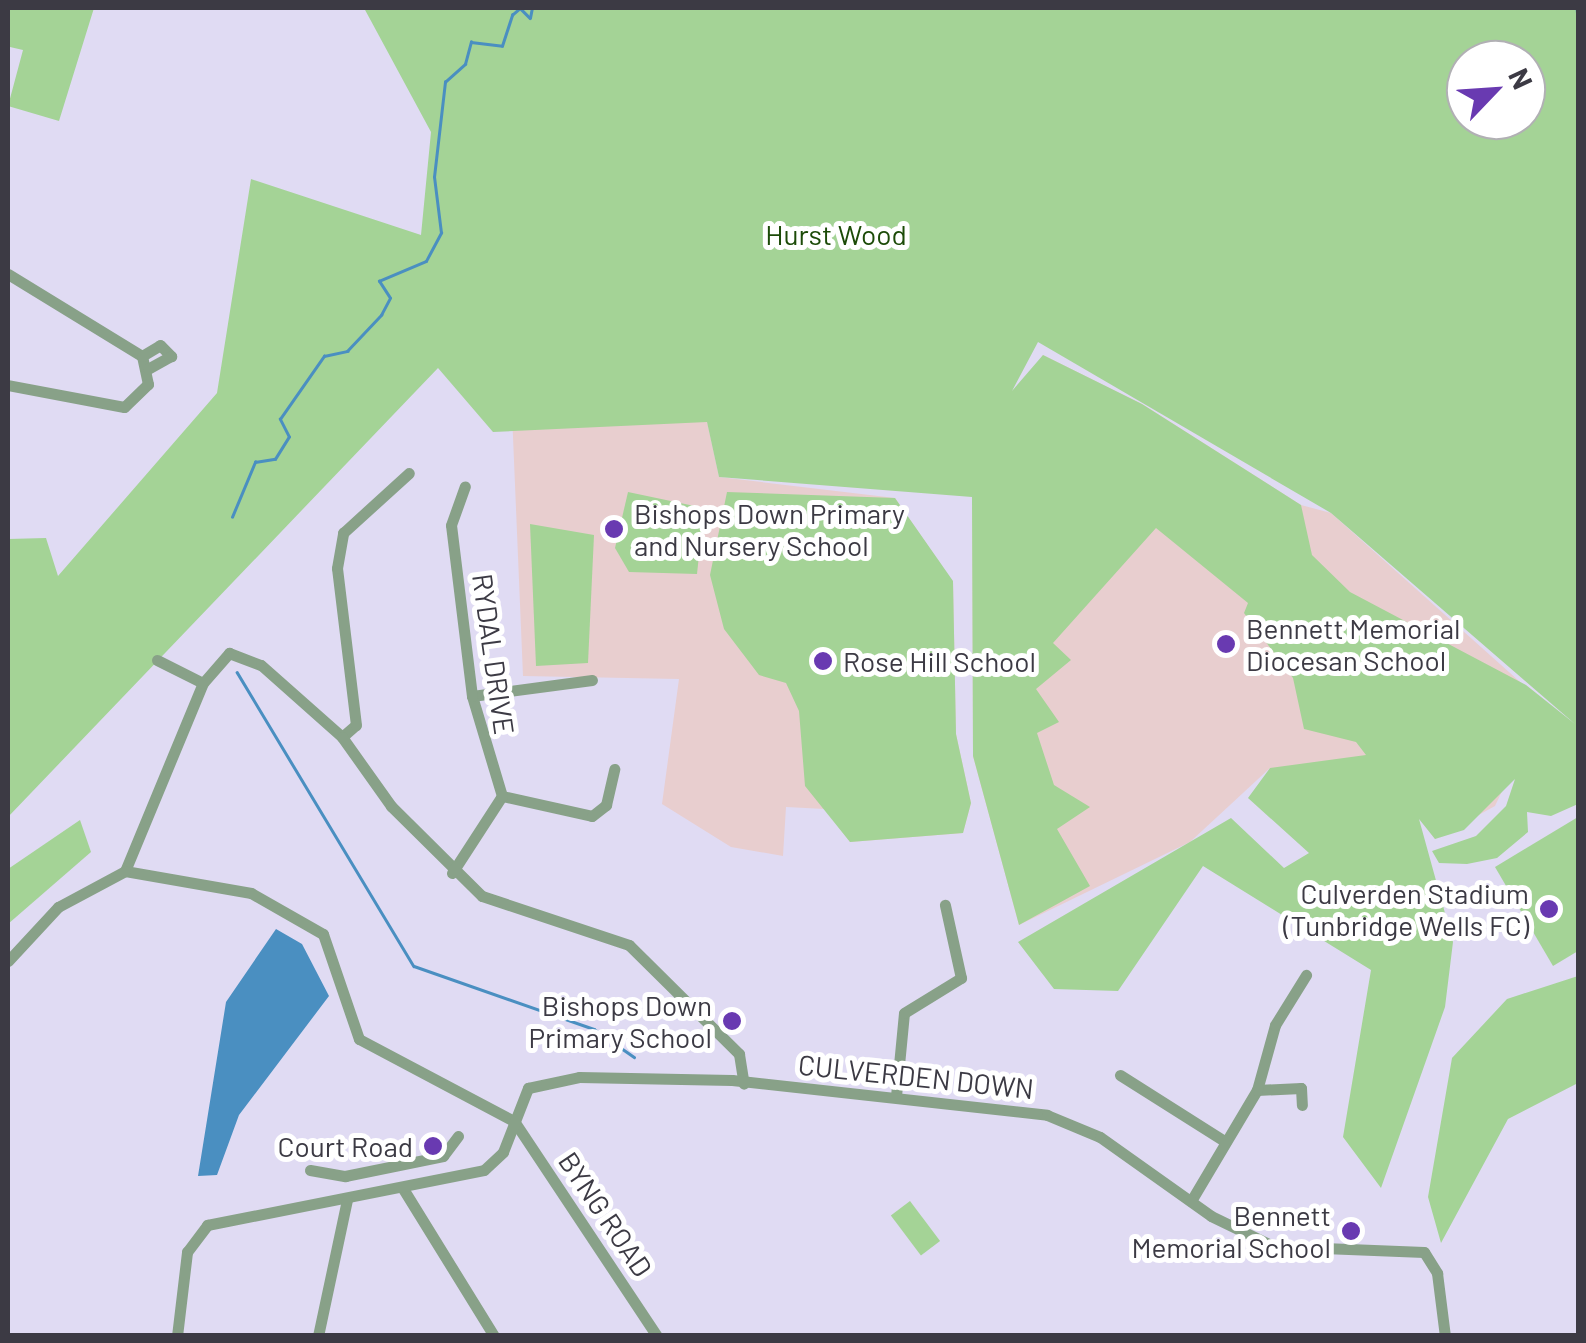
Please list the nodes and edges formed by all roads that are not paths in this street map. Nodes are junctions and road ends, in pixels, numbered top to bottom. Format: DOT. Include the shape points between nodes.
graph roads {
  1 [pos="8,274"];
  2 [pos="8,385"];
  3 [pos="409,473"];
  4 [pos="465,486"];
  5 [pos="157,660"];
  6 [pos="592,680"];
  7 [pos="203,683"];
  8 [pos="472,696"];
  9 [pos="342,737"];
  10 [pos="614,769"];
  11 [pos="502,796"];
  12 [pos="124,871"];
  13 [pos="452,873"];
  14 [pos="944,905"];
  15 [pos="8,960"];
  16 [pos="1306,975"];
  17 [pos="1120,1074"];
  18 [pos="744,1084"];
  19 [pos="1257,1090"];
  20 [pos="896,1096"];
  21 [pos="1302,1105"];
  22 [pos="514,1121"];
  23 [pos="458,1136"];
  24 [pos="1226,1142"];
  25 [pos="310,1170"];
  26 [pos="370,1171"];
  27 [pos="402,1187"];
  28 [pos="377,1192"];
  29 [pos="348,1199"];
  30 [pos="1191,1201"];
  31 [pos="177,1336"];
  32 [pos="318,1336"];
  33 [pos="494,1336"];
  34 [pos="656,1336"];
  35 [pos="1444,1336"];
  1 -- 2 [label="street" via="145,363 148,384 124,408"];
  3 -- 9 [label="street" via="343,533 337,568 356,726"];
  4 -- 8 [label="street, RYDAL DRIVE" via="451,525"];
  5 -- 7 [label="street"];
  6 -- 8 [label="street"];
  7 -- 9 [label="street" via="229,654 262,666"];
  7 -- 12 [label="street"];
  8 -- 11 [label="street, RYDAL DRIVE"];
  9 -- 13 [label="street"];
  10 -- 11 [label="street" via="606,805 592,816"];
  11 -- 13 [label="street"];
  12 -- 15 [label="street" via="58,907"];
  12 -- 22 [label="street" via="198,878 287,906 322,934 359,1039"];
  13 -- 18 [label="street" via="482,896 629,945 740,1054"];
  14 -- 20 [label="street" via="961,978 904,1013"];
  16 -- 19 [label="street" via="1275,1025"];
  17 -- 24 [label="street"];
  18 -- 20 [label="street, CULVERDEN DOWN"];
  18 -- 22 [label="street, CULVERDEN DOWN" via="559,1078 528,1088"];
  19 -- 21 [label="street" via="1301,1088"];
  19 -- 24 [label="street"];
  20 -- 30 [label="street, CULVERDEN DOWN" via="1046,1114 1100,1136"];
  22 -- 27 [label="street, CULVERDEN DOWN" via="503,1152 474,1174"];
  22 -- 34 [label="street, BYNG ROAD"];
  23 -- 26 [label="street" via="442,1156"];
  24 -- 30 [label="street"];
  25 -- 26 [label="street"];
  26 -- 28 [label="street"];
  27 -- 28 [label="street"];
  27 -- 33 [label="street"];
  28 -- 29 [label="street"];
  29 -- 31 [label="street" via="198,1231 180,1276"];
  29 -- 32 [label="street"];
  30 -- 35 [label="street, CULVERDEN DOWN" via="1280,1248 1424,1252 1438,1273"];
}
